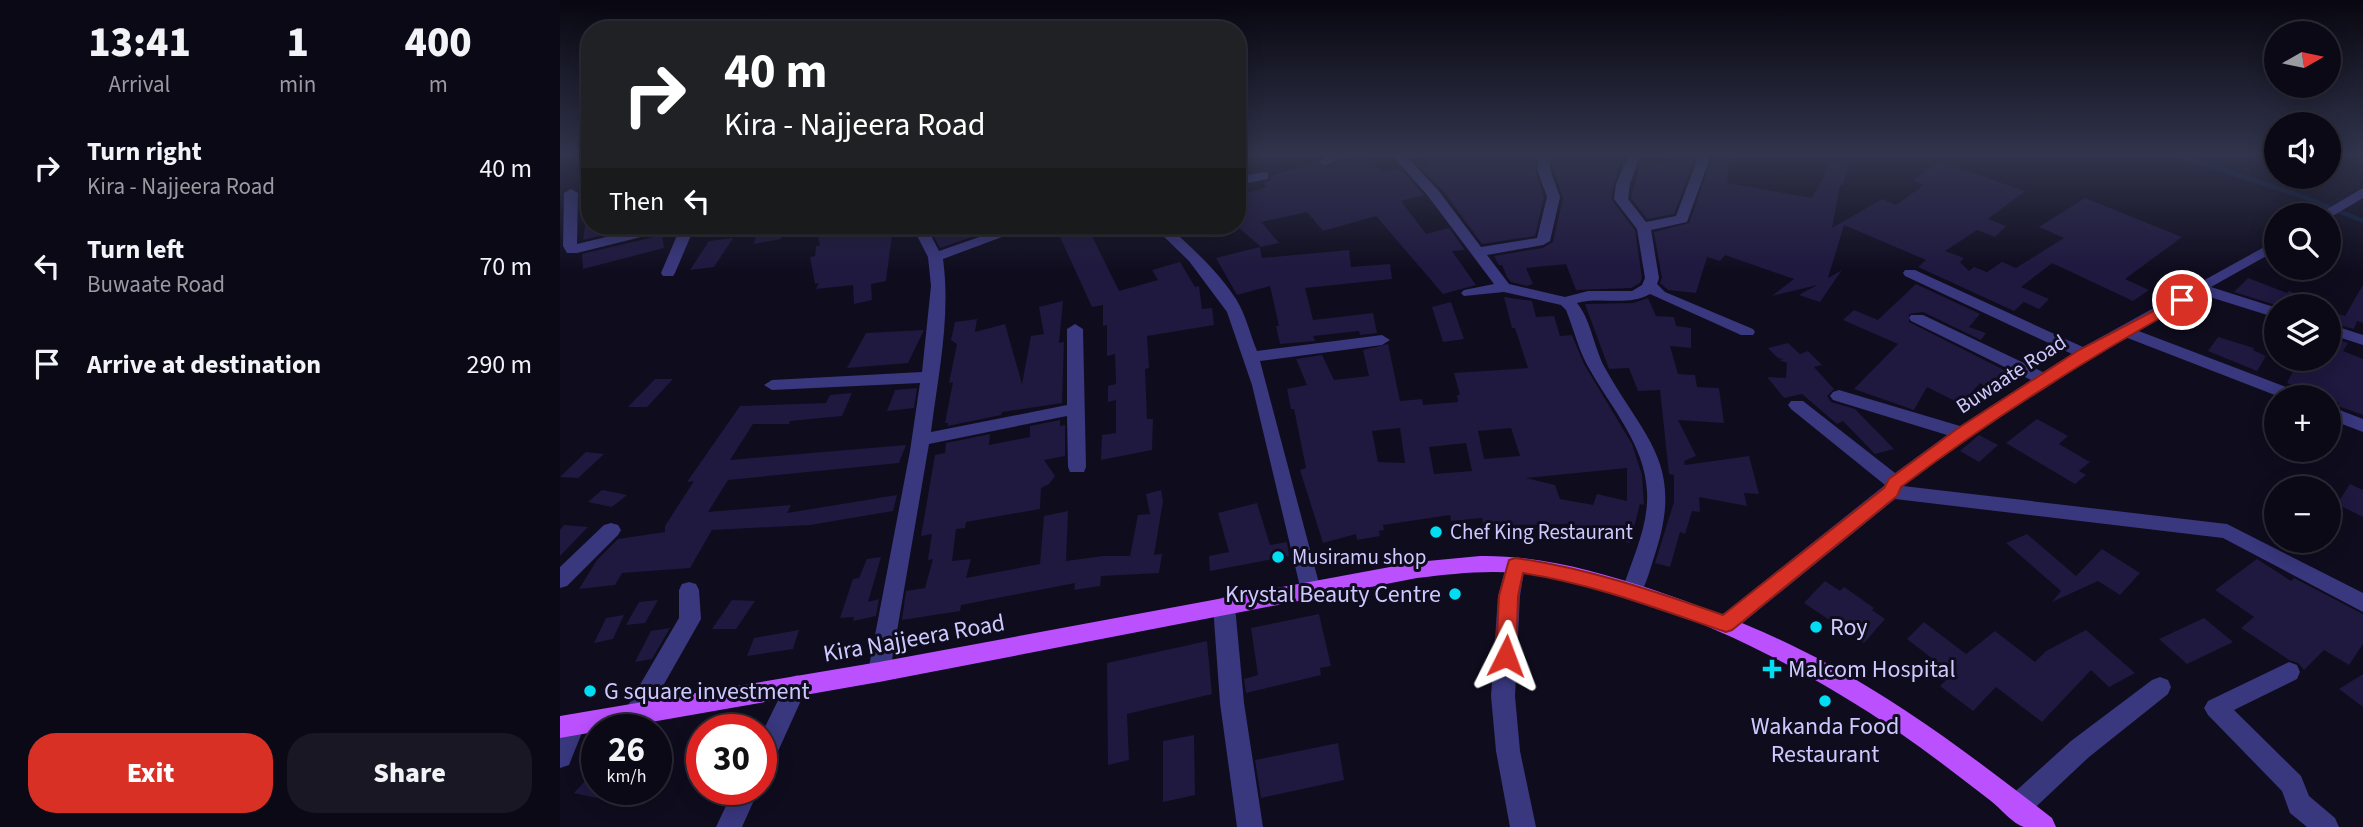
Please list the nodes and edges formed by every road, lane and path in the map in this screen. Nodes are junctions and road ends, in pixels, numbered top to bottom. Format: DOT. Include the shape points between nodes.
graph roads {
  1 [pos="571,193"];
  2 [pos="1433,194"];
  3 [pos="1553,194"];
  4 [pos="1622,194"];
  5 [pos="1691,194"];
  6 [pos="2359,194"];
  7 [pos="2341,205"];
  8 [pos="1644,227"];
  9 [pos="631,235"];
  10 [pos="684,235"];
  11 [pos="924,235"];
  12 [pos="998,235"];
  13 [pos="1170,235"];
  14 [pos="566,251"];
  15 [pos="1477,252"];
  16 [pos="2264,252"];
  17 [pos="935,257"];
  18 [pos="668,272"];
  19 [pos="1910,273"];
  20 [pos="1650,286"];
  21 [pos="1504,287"];
  22 [pos="2201,289"];
  23 [pos="1469,293"];
  24 [pos="1566,302"];
  25 [pos="2264,309"];
  26 [pos="1917,318"];
  27 [pos="1075,329"];
  28 [pos="2124,331"];
  29 [pos="1747,332"];
  30 [pos="2341,333"];
  31 [pos="1382,340"];
  32 [pos="2363,340"];
  33 [pos="2084,353"];
  34 [pos="1252,358"];
  35 [pos="929,377"];
  36 [pos="2044,379"];
  37 [pos="772,385"];
  38 [pos="2266,385"];
  39 [pos="1839,396"];
  40 [pos="1797,405"];
  41 [pos="1075,409"];
  42 [pos="2341,417"];
  43 [pos="2363,426"];
  44 [pos="1962,433"];
  45 [pos="920,440"];
  46 [pos="1077,467"];
  47 [pos="1893,488"];
  48 [pos="611,530"];
  49 [pos="1515,565"];
  50 [pos="560,580"];
  51 [pos="689,590"];
  52 [pos="1311,591"];
  53 [pos="1632,591"];
  54 [pos="2363,603"];
  55 [pos="1224,606"];
  56 [pos="1726,624"];
  57 [pos="879,672"];
  58 [pos="2290,672"];
  59 [pos="797,685"];
  60 [pos="2160,687"];
  61 [pos="635,713"];
  62 [pos="566,726"];
  63 [pos="777,727"];
  64 [pos="560,758"];
  65 [pos="739,805"];
  66 [pos="2017,807"];
  67 [pos="729,827"];
  68 [pos="1250,827"];
  69 [pos="1523,827"];
  70 [pos="2043,827"];
  71 [pos="2326,827"];
  1 -- 14 [label="street" via="570,246"];
  2 -- 15 [label="street"];
  3 -- 15 [label="street" via="1543,241"];
  4 -- 8 [label="street" via="1621,199"];
  5 -- 8 [label="street" via="1682,219"];
  6 -- 7 [label="street"];
  8 -- 20 [label="street"];
  9 -- 14 [label="street"];
  10 -- 18 [label="street"];
  11 -- 17 [label="street"];
  12 -- 17 [label="street"];
  13 -- 34 [label="street" via="1228,299"];
  15 -- 21 [label="street"];
  16 -- 22 [label="street, Buwaate Road"];
  17 -- 35 [label="street" via="939,298"];
  19 -- 33 [label="street"];
  20 -- 24 [label="street" via="1641,294 1588,296"];
  20 -- 29 [label="street" via="1660,295"];
  21 -- 23 [label="street"];
  21 -- 24 [label="street"];
  22 -- 25 [label="street"];
  22 -- 28 [label="street, Buwaate Road"];
  24 -- 53 [label="street" via="1654,472 1655,518"];
  26 -- 36 [label="street"];
  27 -- 41 [label="street"];
  28 -- 33 [label="street, Buwaate Road"];
  28 -- 38 [label="street"];
  30 -- 32 [label="street"];
  31 -- 34 [label="street"];
  33 -- 36 [label="street, Buwaate Road"];
  34 -- 52 [label="street"];
  35 -- 37 [label="street"];
  35 -- 45 [label="street"];
  36 -- 44 [label="street, Buwaate Road"];
  39 -- 44 [label="street"];
  40 -- 47 [label="street"];
  41 -- 45 [label="street"];
  41 -- 46 [label="street"];
  42 -- 43 [label="street"];
  44 -- 47 [label="street, Buwaate Road"];
  45 -- 57 [label="street"];
  47 -- 54 [label="street" via="2227,531"];
  47 -- 56 [label="street, Buwaate Road"];
  48 -- 50 [label="street"];
  49 -- 52 [label="main road, Kira Najjeera Road" via="1417,570"];
  49 -- 53 [label="main road, Kira Najjeera Road" via="1563,572"];
  49 -- 69 [label="street" via="1503,696"];
  51 -- 61 [label="street" via="690,619"];
  52 -- 55 [label="main road, Kira Najjeera Road"];
  53 -- 56 [label="main road, Kira Najjeera Road"];
  55 -- 57 [label="main road, Kira Najjeera Road"];
  55 -- 68 [label="street"];
  56 -- 66 [label="main road, Kira Najjeera Road" via="1822,672"];
  57 -- 59 [label="main road, Kira Najjeera Road"];
  58 -- 71 [label="street" via="2216,708 2292,784 2299,804"];
  59 -- 61 [label="main road, Kira Najjeera Road"];
  59 -- 63 [label="street"];
  60 -- 66 [label="street" via="2080,748"];
  61 -- 62 [label="main road, Kira Najjeera Road"];
  62 -- 64 [label="street"];
  65 -- 67 [label="street"];
  66 -- 70 [label="main road, Kira Najjeera Road"];
}
